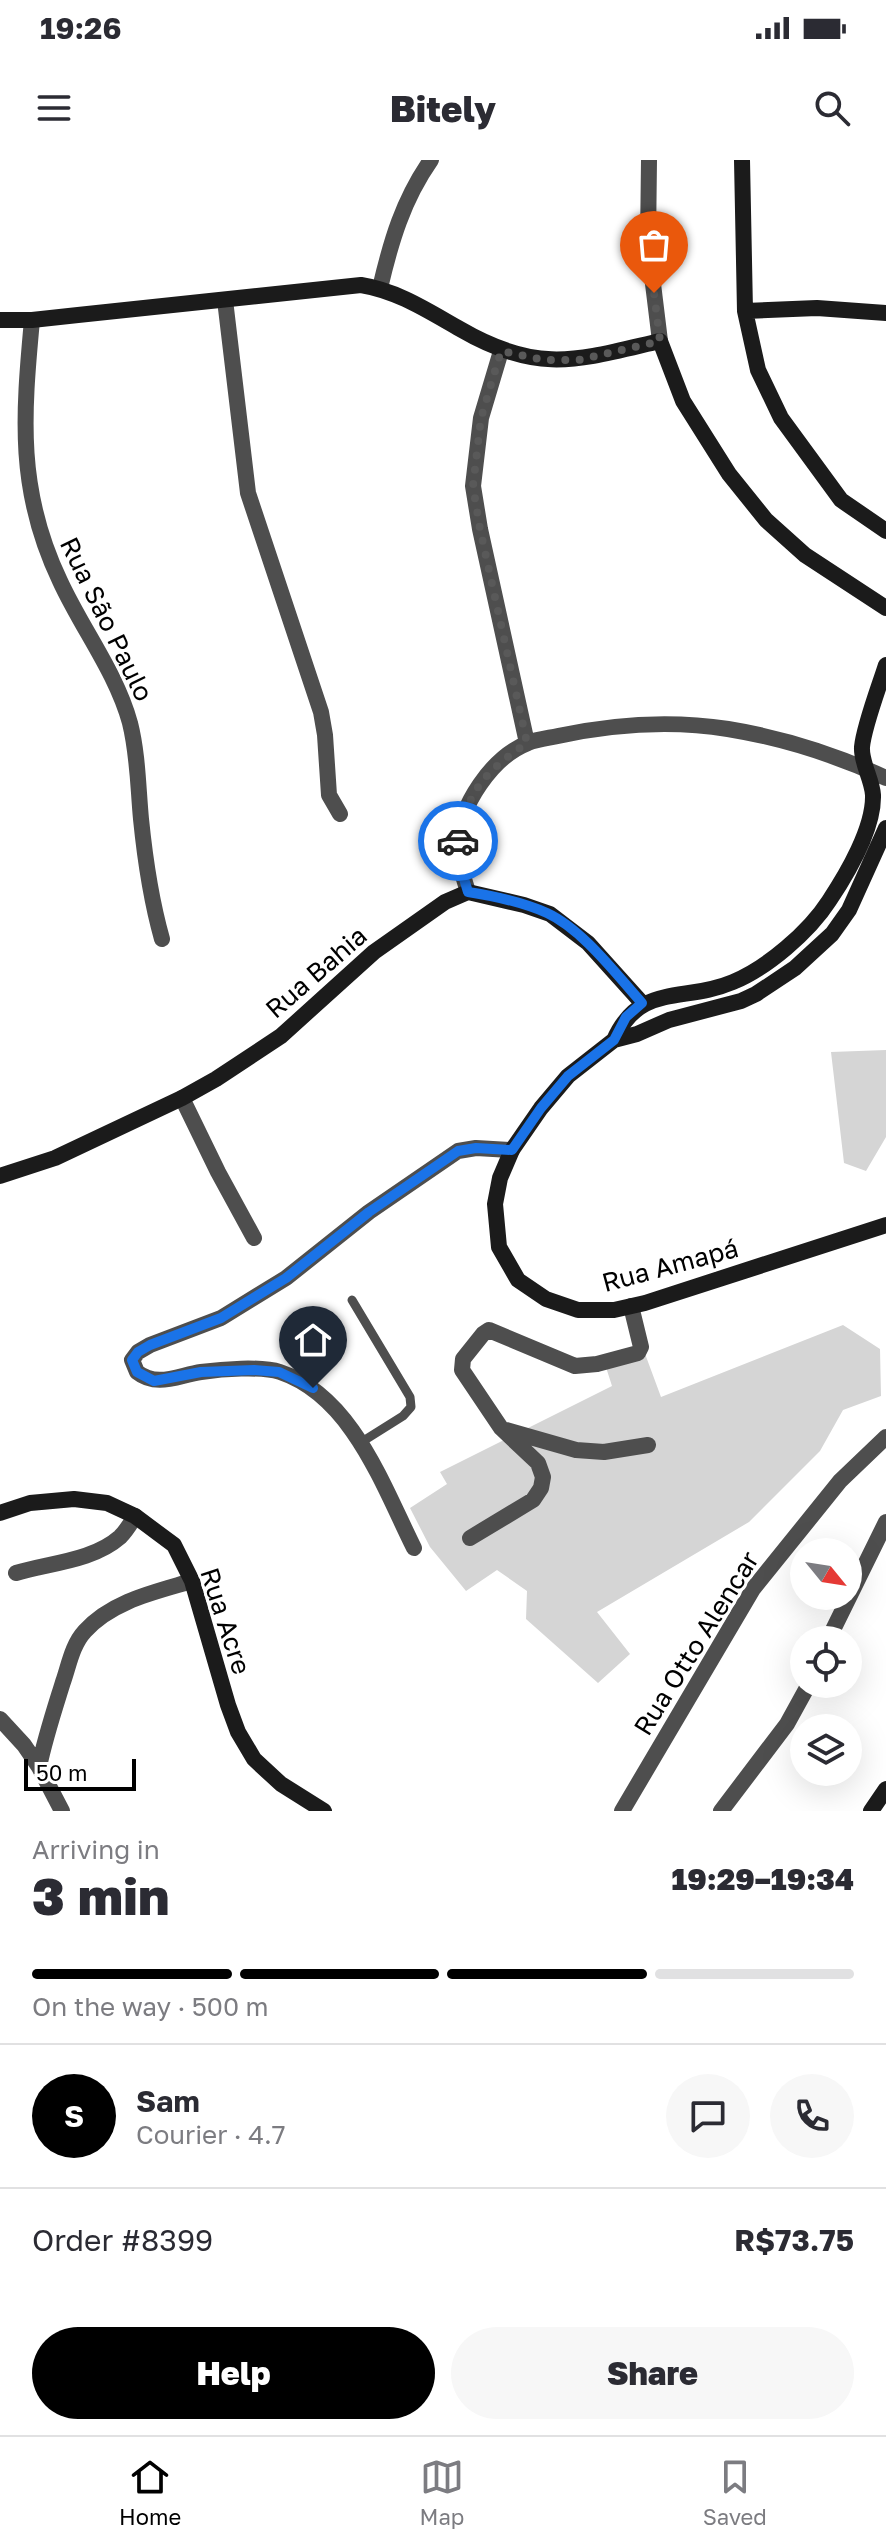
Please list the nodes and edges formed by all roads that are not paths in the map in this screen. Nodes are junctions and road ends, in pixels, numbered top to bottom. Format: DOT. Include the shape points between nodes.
graph roads {
  1 [pos="431,160"];
  2 [pos="649,160"];
  3 [pos="742,160"];
  4 [pos="380,288"];
  5 [pos="225,300"];
  6 [pos="745,311"];
  7 [pos="886,313"];
  8 [pos="0,320"];
  9 [pos="32,320"];
  10 [pos="660,341"];
  11 [pos="501,351"];
  12 [pos="886,531"];
  13 [pos="886,608"];
  14 [pos="886,665"];
  15 [pos="527,743"];
  16 [pos="867,769"];
  17 [pos="886,778"];
  18 [pos="340,814"];
  19 [pos="866,830"];
  20 [pos="884,833"];
  21 [pos="468,892"];
  22 [pos="806,930"];
  23 [pos="162,939"];
  24 [pos="821,945"];
  25 [pos="733,982"];
  26 [pos="664,998"];
  27 [pos="741,1001"];
  28 [pos="642,1003"];
  29 [pos="669,1020"];
  30 [pos="614,1040"];
  31 [pos="182,1098"];
  32 [pos="512,1150"];
  33 [pos="0,1176"];
  34 [pos="886,1225"];
  35 [pos="254,1238"];
  36 [pos="352,1300"];
  37 [pos="631,1306"];
  38 [pos="501,1428"];
  39 [pos="886,1437"];
  40 [pos="360,1443"];
  41 [pos="648,1445"];
  42 [pos="0,1513"];
  43 [pos="135,1516"];
  44 [pos="886,1522"];
  45 [pos="470,1538"];
  46 [pos="414,1548"];
  47 [pos="16,1573"];
  48 [pos="192,1581"];
  49 [pos="835,1626"];
  50 [pos="801,1698"];
  51 [pos="0,1719"];
  52 [pos="39,1767"];
  53 [pos="886,1789"];
  54 [pos="62,1811"];
  55 [pos="324,1811"];
  56 [pos="622,1811"];
  57 [pos="721,1811"];
  58 [pos="871,1811"];
  1 -- 4 [label="street" via="401,212"];
  2 -- 10 [label="street" via="648,243"];
  3 -- 6 [label="street"];
  4 -- 5 [label="street" via="341,286"];
  4 -- 11 [label="street"];
  5 -- 9 [label="street"];
  5 -- 18 [label="street" via="248,493 321,712 329,795"];
  6 -- 7 [label="street" via="817,308"];
  6 -- 12 [label="street" via="758,370 781,418 841,500"];
  8 -- 9 [label="street"];
  9 -- 23 [label="street, Rua São Paulo" via="26,383 29,488 42,540 61,584 128,715 150,888"];
  10 -- 11 [label="street" via="579,360 544,360"];
  10 -- 13 [label="street" via="683,401 729,474 766,520 805,555"];
  11 -- 15 [label="street" via="481,418 473,486"];
  14 -- 16 [label="street" via="862,749"];
  15 -- 16 [label="street" via="640,723 726,728 789,741"];
  15 -- 21 [label="street" via="497,764 464,814 459,862"];
  16 -- 17 [label="street"];
  16 -- 19 [label="street" via="873,791"];
  19 -- 20 [label="street"];
  19 -- 22 [label="street" via="829,902"];
  20 -- 24 [label="street, Rua Amapá" via="849,910"];
  21 -- 28 [label="street" via="550,914 588,943"];
  21 -- 31 [label="street, Rua Bahia" via="374,952 281,1036"];
  22 -- 24 [label="street"];
  22 -- 25 [label="street"];
  24 -- 27 [label="street, Rua Amapá"];
  25 -- 26 [label="street"];
  25 -- 27 [label="street"];
  26 -- 28 [label="street"];
  26 -- 29 [label="street"];
  27 -- 29 [label="street, Rua Amapá"];
  28 -- 30 [label="street, Rua Amapá" via="626,1017"];
  29 -- 30 [label="street, Rua Amapá"];
  30 -- 32 [label="street, Rua Amapá" via="568,1076"];
  31 -- 33 [label="street, Rua Bahia" via="55,1158"];
  31 -- 35 [label="street"];
  32 -- 37 [label="street, Rua Amapá" via="495,1204 499,1247 518,1280 546,1299 578,1310"];
  32 -- 40 [label="street" via="458,1151 286,1278 221,1318 150,1345 132,1360 137,1372 154,1381 201,1372 279,1372 313,1388 345,1419"];
  34 -- 37 [label="street, Rua Amapá"];
  36 -- 40 [label="lane" via="411,1407"];
  37 -- 38 [label="street" via="638,1353 597,1364 568,1365 495,1332 483,1334 463,1359 462,1370"];
  38 -- 41 [label="street" via="576,1450"];
  38 -- 45 [label="street" via="538,1463 541,1488 533,1500"];
  39 -- 56 [label="street, Rua Otto Alencar" via="840,1481 753,1589"];
  40 -- 46 [label="street"];
  42 -- 43 [label="street, Rua Acre" via="30,1503 74,1499 107,1503"];
  43 -- 47 [label="street" via="120,1537 104,1547"];
  43 -- 48 [label="street, Rua Acre" via="174,1545"];
  44 -- 49 [label="street"];
  48 -- 52 [label="street" via="138,1596 85,1631 51,1715"];
  48 -- 55 [label="street, Rua Acre" via="228,1705 246,1746 281,1784"];
  50 -- 57 [label="street"];
  51 -- 52 [label="street"];
  52 -- 54 [label="street"];
  53 -- 58 [label="street"];
}
